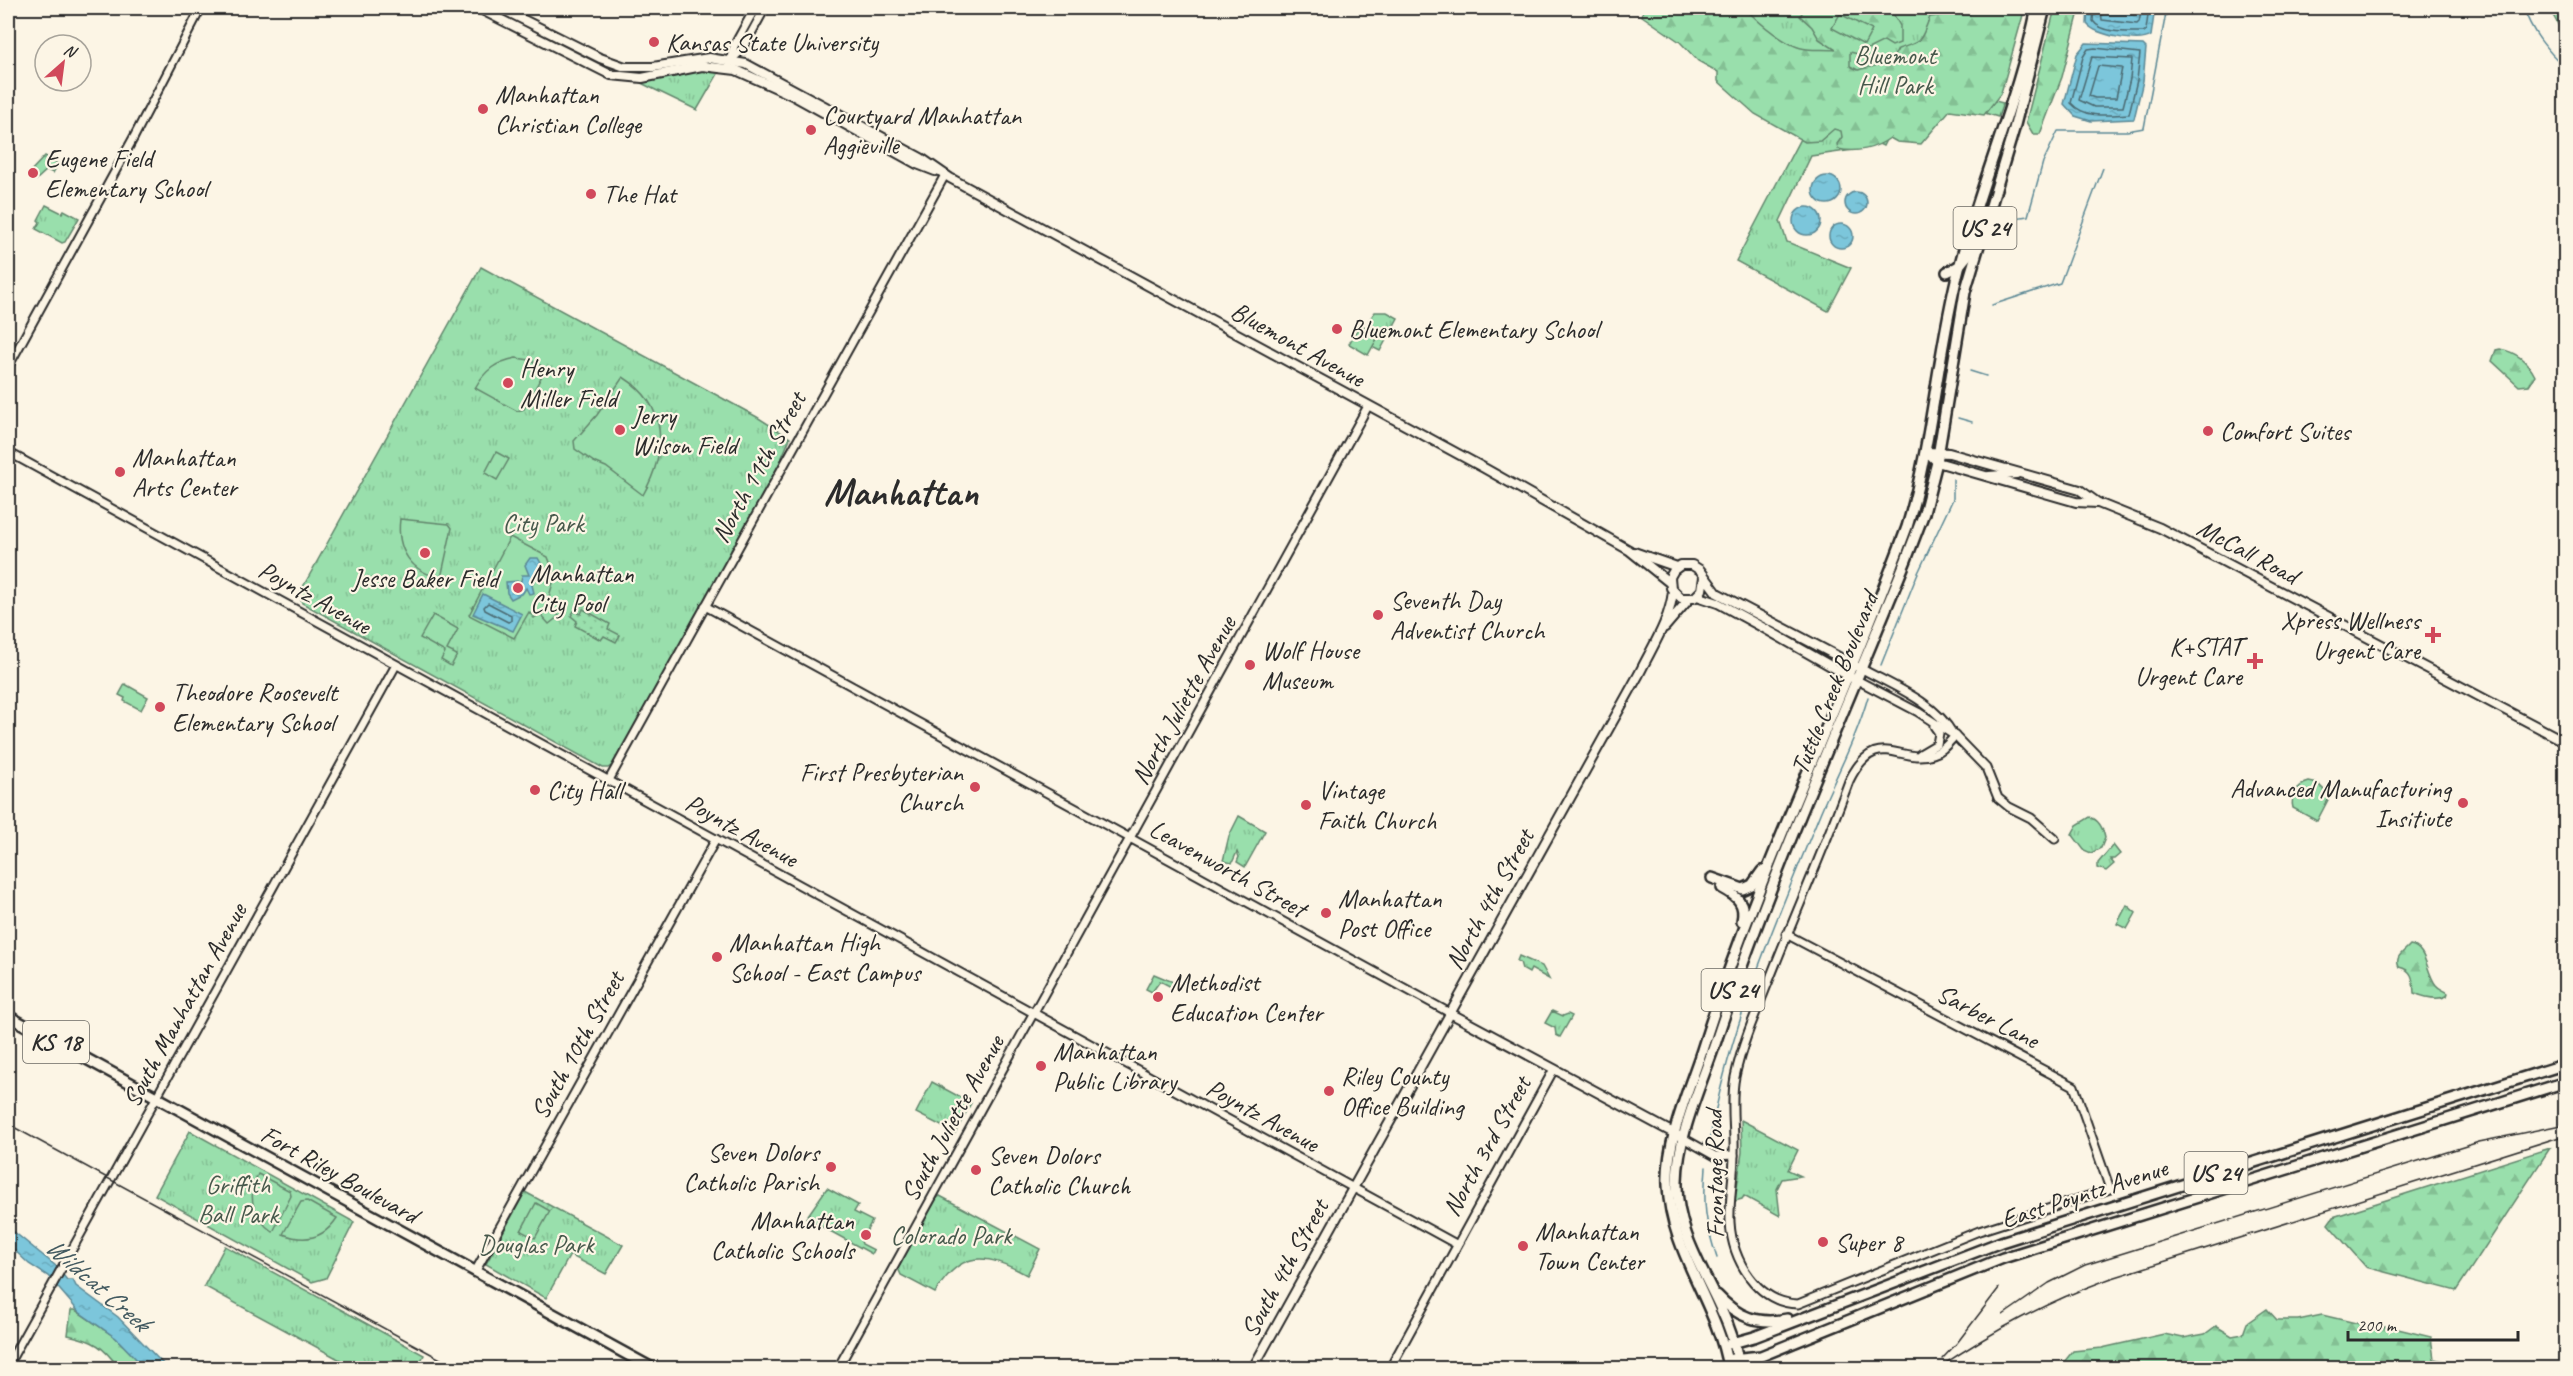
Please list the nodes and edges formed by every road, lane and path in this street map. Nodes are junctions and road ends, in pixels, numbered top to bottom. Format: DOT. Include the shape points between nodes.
graph roads {
  1 [pos="201,8"];
  2 [pos="478,8"];
  3 [pos="500,8"];
  4 [pos="755,8"];
  5 [pos="765,8"];
  6 [pos="2037,8"];
  7 [pos="2046,8"];
  8 [pos="729,64"];
  9 [pos="945,175"];
  10 [pos="1986,226"];
  11 [pos="1959,266"];
  12 [pos="1947,272"];
  13 [pos="8,367"];
  14 [pos="1368,406"];
  15 [pos="1939,451"];
  16 [pos="8,452"];
  17 [pos="1927,452"];
  18 [pos="1937,462"];
  19 [pos="2025,474"];
  20 [pos="1988,476"];
  21 [pos="2049,481"];
  22 [pos="2016,484"];
  23 [pos="2098,503"];
  24 [pos="1629,550"];
  25 [pos="1677,567"];
  26 [pos="1704,578"];
  27 [pos="1670,583"];
  28 [pos="1673,591"];
  29 [pos="1697,596"];
  30 [pos="1689,599"];
  31 [pos="705,606"];
  32 [pos="1662,630"];
  33 [pos="1852,664"];
  34 [pos="396,665"];
  35 [pos="1862,669"];
  36 [pos="1847,675"];
  37 [pos="1857,680"];
  38 [pos="1928,718"];
  39 [pos="1955,736"];
  40 [pos="2565,742"];
  41 [pos="1917,755"];
  42 [pos="609,780"];
  43 [pos="1790,812"];
  44 [pos="1131,838"];
  45 [pos="716,839"];
  46 [pos="2055,839"];
  47 [pos="1786,934"];
  48 [pos="1735,949"];
  49 [pos="1450,1013"];
  50 [pos="1034,1014"];
  51 [pos="8,1016"];
  52 [pos="2565,1064"];
  53 [pos="1554,1069"];
  54 [pos="2565,1082"];
  55 [pos="157,1097"];
  56 [pos="1679,1136"];
  57 [pos="1734,1155"];
  58 [pos="1353,1187"];
  59 [pos="2110,1189"];
  60 [pos="1456,1244"];
  61 [pos="475,1272"];
  62 [pos="1706,1280"];
  63 [pos="1799,1319"];
  64 [pos="1734,1343"];
  65 [pos="1724,1345"];
  66 [pos="1761,1356"];
  67 [pos="1728,1364"];
  68 [pos="1738,1364"];
  69 [pos="8,1365"];
  70 [pos="1254,1366"];
  71 [pos="652,1368"];
  72 [pos="838,1368"];
  73 [pos="1266,1368"];
  74 [pos="1390,1368"];
  75 [pos="1747,1368"];
  1 -- 13 [label="street"];
  2 -- 8 [label="main road" via="611,75 642,78"];
  3 -- 8 [label="main road" via="625,67 709,58"];
  4 -- 8 [label="street" via="734,46"];
  5 -- 8 [label="street" via="742,50"];
  6 -- 11 [label="highway, Tuttle Creek Boulevard / US 24" via="2016,88"];
  7 -- 10 [label="highway, Tuttle Creek Boulevard / US 24"];
  8 -- 9 [label="main road, Bluemont Avenue" via="912,162"];
  9 -- 14 [label="main road, Bluemont Avenue"];
  9 -- 31 [label="street, North 11th Street"];
  10 -- 11 [label="highway" via="1975,248"];
  10 -- 15 [label="highway, Tuttle Creek Boulevard / US 24" via="1960,319"];
  11 -- 12 [label="highway"];
  11 -- 17 [label="highway, Tuttle Creek Boulevard / US 24"];
  14 -- 24 [label="main road, Bluemont Avenue"];
  14 -- 44 [label="street, North Juliette Avenue"];
  15 -- 17 [label="main road, McCall Road"];
  15 -- 18 [label="highway, Tuttle Creek Boulevard / US 24"];
  15 -- 19 [label="main road, McCall Road"];
  16 -- 34 [label="street, Poyntz Avenue"];
  17 -- 18 [label="main road, McCall Road"];
  17 -- 33 [label="highway, Tuttle Creek Boulevard / US 24" via="1907,527"];
  18 -- 20 [label="main road, McCall Road"];
  18 -- 35 [label="highway, Tuttle Creek Boulevard / US 24" via="1916,536"];
  19 -- 20 [label="main road"];
  19 -- 21 [label="main road, McCall Road"];
  20 -- 22 [label="main road, McCall Road"];
  21 -- 22 [label="main road" via="2046,485"];
  21 -- 23 [label="main road, McCall Road" via="2080,490"];
  22 -- 23 [label="main road, McCall Road" via="2076,502"];
  23 -- 40 [label="main road, McCall Road" via="2160,528"];
  24 -- 25 [label="main road, Bluemont Avenue"];
  24 -- 27 [label="main road, Bluemont Avenue"];
  25 -- 26 [label="main road" via="1692,565"];
  25 -- 27 [label="main road"];
  26 -- 29 [label="main road"];
  26 -- 33 [label="main road" via="1717,593"];
  27 -- 28 [label="main road"];
  28 -- 30 [label="main road"];
  28 -- 32 [label="main road, North 4th Street"];
  29 -- 30 [label="main road"];
  29 -- 36 [label="main road" via="1718,603"];
  30 -- 32 [label="main road, North 4th Street"];
  31 -- 42 [label="street, North 11th Street"];
  31 -- 44 [label="street, Leavenworth Street"];
  32 -- 49 [label="main road, North 4th Street"];
  33 -- 35 [label="main road"];
  33 -- 36 [label="highway, Tuttle Creek Boulevard / US 24"];
  34 -- 42 [label="street, Poyntz Avenue"];
  34 -- 55 [label="street, South Manhattan Avenue"];
  35 -- 37 [label="highway, Tuttle Creek Boulevard / US 24"];
  35 -- 39 [label="street" via="1937,714"];
  36 -- 37 [label="main road"];
  36 -- 43 [label="highway, Tuttle Creek Boulevard / US 24"];
  37 -- 38 [label="street"];
  37 -- 56 [label="highway, Tuttle Creek Boulevard / US 24" via="1746,955"];
  38 -- 39 [label="street"];
  38 -- 41 [label="street" via="1939,739"];
  39 -- 41 [label="street" via="1935,753"];
  39 -- 46 [label="street" via="1986,768 1998,798 2031,818"];
  41 -- 47 [label="street, Frontage Road" via="1882,750 1862,761 1854,771"];
  42 -- 45 [label="street, Poyntz Avenue"];
  43 -- 48 [label="highway, Tuttle Creek Boulevard / US 24"];
  43 -- 48 [label="highway" via="1752,885 1743,889 1712,878 1738,898 1743,907"];
  44 -- 49 [label="street, Leavenworth Street"];
  44 -- 50 [label="street, North Juliette Avenue"];
  45 -- 50 [label="street, Poyntz Avenue"];
  45 -- 61 [label="street, South 10th Street"];
  47 -- 57 [label="street, Frontage Road" via="1735,1078"];
  47 -- 59 [label="street, Sarber Lane" via="2074,1086"];
  48 -- 56 [label="highway, Tuttle Creek Boulevard / US 24"];
  49 -- 53 [label="main road, Leavenworth Street"];
  49 -- 58 [label="main road, North 4th Street"];
  50 -- 58 [label="street, Poyntz Avenue"];
  50 -- 72 [label="street, South Juliette Avenue"];
  51 -- 55 [label="highway, Fort Riley Boulevard / KS 18"];
  52 -- 63 [label="highway, East Poyntz Avenue / US 24" via="2001,1242"];
  53 -- 56 [label="main road, Leavenworth Street"];
  53 -- 60 [label="street, North 3rd Street"];
  54 -- 66 [label="highway, East Poyntz Avenue / US 24" via="2003,1258"];
  55 -- 61 [label="highway, Fort Riley Boulevard / KS 18"];
  55 -- 69 [label="street, South Manhattan Avenue"];
  56 -- 57 [label="street, Leavenworth Street" via="1715,1156"];
  56 -- 62 [label="highway, Tuttle Creek Boulevard / US 24" via="1677,1202"];
  56 -- 65 [label="highway, Tuttle Creek Boulevard / US 24" via="1670,1157 1670,1211 1684,1256"];
  57 -- 59 [label="street, Frontage Road" via="1730,1223 1737,1251 1760,1289 1786,1304 1798,1304 1979,1231"];
  58 -- 60 [label="street, Poyntz Avenue"];
  58 -- 70 [label="main road, South 4th Street"];
  60 -- 74 [label="street, North 3rd Street"];
  61 -- 71 [label="highway, Fort Riley Boulevard / KS 18"];
  62 -- 63 [label="highway, US 24" via="1724,1303 1746,1318 1774,1322"];
  62 -- 64 [label="highway, Tuttle Creek Boulevard"];
  63 -- 64 [label="highway, East Poyntz Avenue / US 24"];
  64 -- 65 [label="highway, East Poyntz Avenue / US 24"];
  64 -- 68 [label="highway, Tuttle Creek Boulevard"];
  65 -- 67 [label="highway, Tuttle Creek Boulevard / US 24"];
  66 -- 68 [label="highway, East Poyntz Avenue / US 24"];
  66 -- 75 [label="highway"];
  67 -- 68 [label="highway, East Poyntz Avenue / US 24"];
  70 -- 73 [label="main road"];
}
